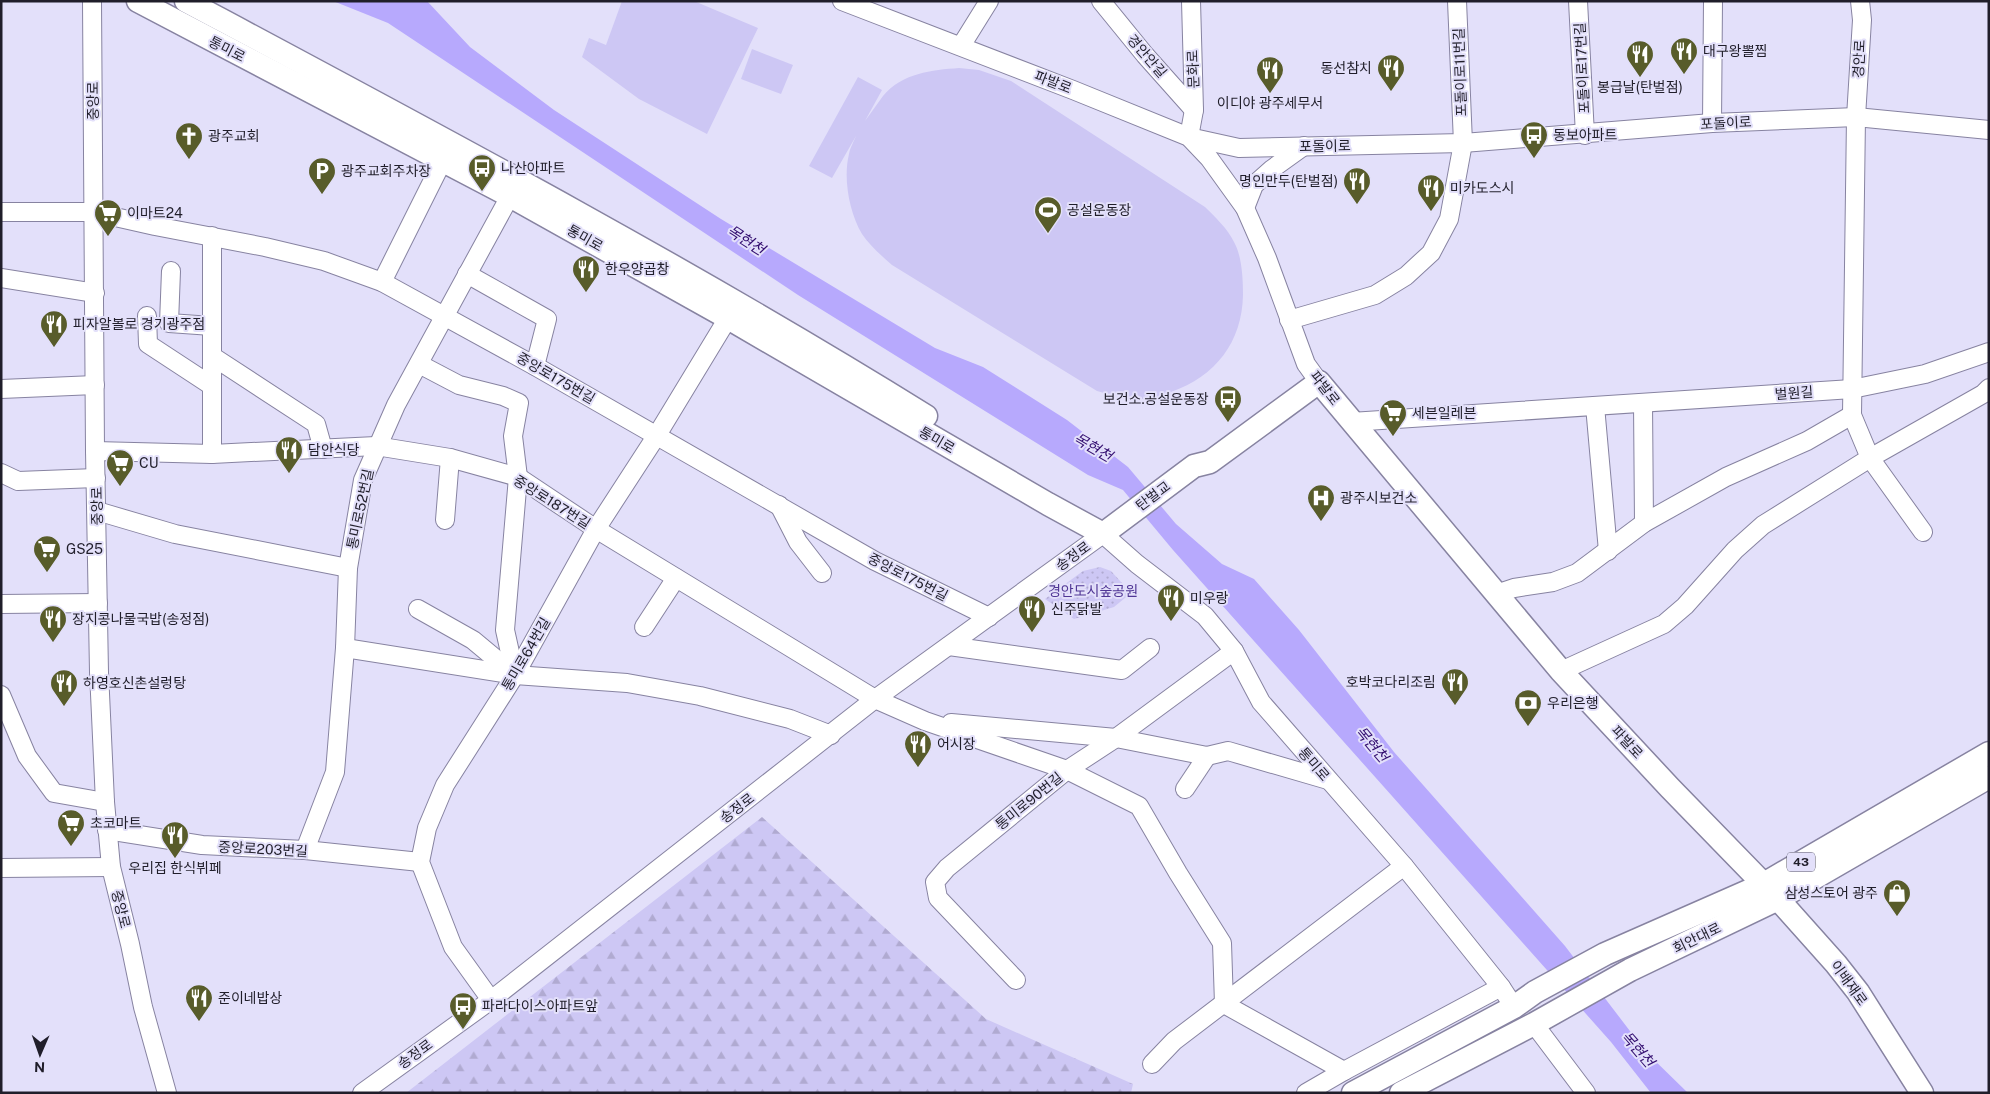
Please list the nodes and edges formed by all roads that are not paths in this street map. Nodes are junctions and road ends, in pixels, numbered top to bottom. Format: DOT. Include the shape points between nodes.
graph roads {
  1 [pos="92,1"];
  2 [pos="138,1"];
  3 [pos="186,1"];
  4 [pos="842,1"];
  5 [pos="989,1"];
  6 [pos="1101,1"];
  7 [pos="1191,1"];
  8 [pos="1457,1"];
  9 [pos="1578,1"];
  10 [pos="1713,1"];
  11 [pos="1860,1"];
  12 [pos="872,7"];
  13 [pos="961,46"];
  14 [pos="1194,110"];
  15 [pos="1856,117"];
  16 [pos="1712,124"];
  17 [pos="1989,130"];
  18 [pos="1585,135"];
  19 [pos="1188,137"];
  20 [pos="1463,143"];
  21 [pos="1304,146"];
  22 [pos="443,160"];
  23 [pos="510,196"];
  24 [pos="1245,208"];
  25 [pos="1,212"];
  26 [pos="93,212"];
  27 [pos="212,236"];
  28 [pos="171,271"];
  29 [pos="467,274"];
  30 [pos="1,278"];
  31 [pos="382,282"];
  32 [pos="95,293"];
  33 [pos="147,316"];
  34 [pos="445,316"];
  35 [pos="728,318"];
  36 [pos="1289,320"];
  37 [pos="212,326"];
  38 [pos="1989,352"];
  39 [pos="212,356"];
  40 [pos="419,364"];
  41 [pos="535,366"];
  42 [pos="1316,377"];
  43 [pos="95,385"];
  44 [pos="212,386"];
  45 [pos="1989,388"];
  46 [pos="1,389"];
  47 [pos="1852,389"];
  48 [pos="1643,403"];
  49 [pos="1595,406"];
  50 [pos="1852,414"];
  51 [pos="1351,422"];
  52 [pos="657,435"];
  53 [pos="376,446"];
  54 [pos="323,448"];
  55 [pos="95,451"];
  56 [pos="212,454"];
  57 [pos="450,458"];
  58 [pos="1870,458"];
  59 [pos="1,473"];
  60 [pos="518,477"];
  61 [pos="96,478"];
  62 [pos="779,506"];
  63 [pos="97,511"];
  64 [pos="445,520"];
  65 [pos="1644,523"];
  66 [pos="596,529"];
  67 [pos="1108,530"];
  68 [pos="1923,532"];
  69 [pos="1608,550"];
  70 [pos="348,568"];
  71 [pos="822,573"];
  72 [pos="676,578"];
  73 [pos="1496,594"];
  74 [pos="98,603"];
  75 [pos="1,604"];
  76 [pos="418,609"];
  77 [pos="990,617"];
  78 [pos="644,627"];
  79 [pos="949,646"];
  80 [pos="345,648"];
  81 [pos="1150,648"];
  82 [pos="1234,651"];
  83 [pos="1561,671"];
  84 [pos="515,675"];
  85 [pos="1,694"];
  86 [pos="875,699"];
  87 [pos="925,721"];
  88 [pos="831,735"];
  89 [pos="1116,738"];
  90 [pos="1989,753"];
  91 [pos="1207,756"];
  92 [pos="1067,770"];
  93 [pos="1989,776"];
  94 [pos="1328,780"];
  95 [pos="1185,789"];
  96 [pos="105,802"];
  97 [pos="107,830"];
  98 [pos="305,850"];
  99 [pos="420,862"];
  100 [pos="1404,866"];
  101 [pos="111,867"];
  102 [pos="1,868"];
  103 [pos="1770,892"];
  104 [pos="1016,980"];
  105 [pos="1501,987"];
  106 [pos="491,1000"];
  107 [pos="1224,1004"];
  108 [pos="1514,1007"];
  109 [pos="1534,1024"];
  110 [pos="1152,1064"];
  111 [pos="1344,1071"];
  112 [pos="167,1093"];
  113 [pos="362,1093"];
  114 [pos="1306,1093"];
  115 [pos="1353,1093"];
  116 [pos="1401,1093"];
  117 [pos="1586,1093"];
  118 [pos="1922,1093"];
  1 -- 26 [label="street, 중앙로"];
  2 -- 22 [label="main road, 통미로"];
  3 -- 67 [label="main road, 통미로" via="490,164 839,362"];
  4 -- 12 [label="street, 파발로"];
  5 -- 13 [label="street"];
  6 -- 14 [label="street, 경안안길"];
  7 -- 14 [label="street, 문화로"];
  8 -- 20 [label="street, 포돌이로11번길"];
  9 -- 18 [label="street, 포돌이로17번길"];
  10 -- 16 [label="street"];
  11 -- 15 [label="street, 경안로" via="1862,20"];
  12 -- 13 [label="street, 파발로"];
  13 -- 19 [label="street, 파발로"];
  14 -- 19 [label="street, 문화로"];
  15 -- 16 [label="street, 포돌이로"];
  15 -- 17 [label="street, 포돌이로"];
  15 -- 47 [label="street, 경안로"];
  16 -- 18 [label="street, 포돌이로"];
  18 -- 20 [label="street, 포돌이로"];
  19 -- 21 [label="street, 포돌이로" via="1239,148"];
  19 -- 24 [label="street, 파발로" via="1209,158"];
  20 -- 21 [label="street, 포돌이로"];
  20 -- 36 [label="street" via="1448,219 1431,253 1406,276 1375,295"];
  21 -- 24 [label="street" via="1254,185"];
  22 -- 23 [label="main road, 통미로"];
  22 -- 31 [label="street"];
  23 -- 29 [label="street, 통미로52번길"];
  23 -- 35 [label="main road, 통미로"];
  24 -- 36 [label="street, 파발로" via="1268,258"];
  25 -- 26 [label="street, 중앙로175번길"];
  26 -- 27 [label="street, 중앙로175번길"];
  26 -- 32 [label="street, 중앙로"];
  27 -- 31 [label="street, 중앙로175번길" via="324,261"];
  27 -- 37 [label="street"];
  28 -- 37 [label="street" via="169,323"];
  29 -- 34 [label="street, 통미로52번길"];
  29 -- 41 [label="street" via="547,319"];
  30 -- 32 [label="street"];
  31 -- 34 [label="street, 중앙로175번길"];
  32 -- 43 [label="street, 중앙로"];
  33 -- 44 [label="street" via="148,344"];
  34 -- 40 [label="street, 통미로52번길"];
  34 -- 41 [label="street, 중앙로175번길"];
  35 -- 52 [label="street, 통미로64번길"];
  35 -- 67 [label="main road, 통미로" via="1048,504"];
  36 -- 42 [label="street, 파발로" via="1306,364"];
  37 -- 39 [label="street"];
  38 -- 47 [label="street, 벌원길" via="1924,374"];
  39 -- 44 [label="street"];
  39 -- 54 [label="street" via="316,424"];
  40 -- 53 [label="street, 통미로52번길"];
  40 -- 60 [label="street" via="460,385 519,403 513,436"];
  41 -- 52 [label="street, 중앙로175번길"];
  42 -- 51 [label="main road, 파발로"];
  42 -- 67 [label="main road, 탄벌교" via="1210,462 1194,466"];
  43 -- 46 [label="street"];
  43 -- 55 [label="street, 중앙로"];
  44 -- 56 [label="street"];
  45 -- 58 [label="street" via="1984,394"];
  47 -- 48 [label="street, 벌원길"];
  47 -- 50 [label="street, 경안로"];
  48 -- 49 [label="street, 벌원길"];
  48 -- 65 [label="street"];
  49 -- 51 [label="street, 벌원길"];
  49 -- 69 [label="street"];
  50 -- 58 [label="street"];
  50 -- 65 [label="street" via="1807,441 1726,477"];
  51 -- 73 [label="main road, 파발로"];
  52 -- 62 [label="street, 중앙로175번길"];
  52 -- 66 [label="street, 통미로64번길"];
  53 -- 54 [label="street, 중앙로187번길"];
  53 -- 57 [label="street, 중앙로187번길"];
  53 -- 70 [label="street, 통미로52번길" via="363,480"];
  54 -- 56 [label="street, 중앙로187번길"];
  55 -- 56 [label="street, 중앙로187번길"];
  55 -- 61 [label="street, 중앙로"];
  57 -- 60 [label="street, 중앙로187번길"];
  57 -- 64 [label="street"];
  58 -- 68 [label="street"];
  58 -- 83 [label="street" via="1763,525 1664,624"];
  59 -- 61 [label="street" via="18,481"];
  60 -- 66 [label="street, 중앙로187번길"];
  60 -- 84 [label="street" via="506,630"];
  61 -- 63 [label="street, 중앙로"];
  62 -- 71 [label="street" via="798,542"];
  62 -- 77 [label="street, 중앙로175번길" via="875,561"];
  63 -- 70 [label="street" via="175,534"];
  63 -- 74 [label="street, 중앙로"];
  65 -- 69 [label="street"];
  66 -- 72 [label="street, 중앙로187번길"];
  66 -- 84 [label="street, 통미로64번길"];
  67 -- 77 [label="street, 송정로"];
  67 -- 82 [label="street, 통미로" via="1137,564 1205,616"];
  69 -- 73 [label="street" via="1577,573 1553,582"];
  70 -- 80 [label="street, 통미로52번길"];
  72 -- 78 [label="street"];
  72 -- 86 [label="street, 중앙로187번길"];
  73 -- 83 [label="main road, 파발로"];
  74 -- 75 [label="street"];
  74 -- 96 [label="street, 중앙로"];
  76 -- 84 [label="street" via="473,640"];
  77 -- 79 [label="street, 송정로"];
  79 -- 81 [label="street" via="1122,670"];
  79 -- 86 [label="street, 송정로"];
  80 -- 84 [label="street"];
  80 -- 98 [label="street, 통미로52번길" via="335,772"];
  82 -- 89 [label="street, 통미로90번길"];
  82 -- 94 [label="street, 통미로" via="1260,702"];
  83 -- 103 [label="main road, 파발로"];
  84 -- 88 [label="street" via="628,683 700,696 790,719"];
  84 -- 99 [label="street, 통미로64번길" via="445,785 427,828"];
  85 -- 96 [label="street" via="27,756 54,793"];
  86 -- 87 [label="street, 중앙로187번길"];
  86 -- 88 [label="street, 송정로"];
  87 -- 89 [label="street"];
  87 -- 92 [label="street"];
  88 -- 106 [label="street, 송정로"];
  89 -- 91 [label="street"];
  89 -- 92 [label="street, 통미로90번길"];
  90 -- 103 [label="main road, 회안대로 / 43"];
  91 -- 94 [label="street" via="1228,751"];
  91 -- 95 [label="street"];
  92 -- 104 [label="street, 통미로90번길" via="947,868 935,882 938,898"];
  92 -- 107 [label="street" via="1139,806 1222,943"];
  93 -- 103 [label="main road, 회안대로 / 43"];
  94 -- 100 [label="street, 통미로"];
  96 -- 97 [label="street, 중앙로"];
  97 -- 98 [label="street, 중앙로203번길" via="202,845"];
  97 -- 101 [label="street, 중앙로"];
  98 -- 99 [label="street, 중앙로203번길"];
  99 -- 106 [label="street" via="453,947"];
  100 -- 105 [label="street, 통미로"];
  100 -- 107 [label="street"];
  101 -- 102 [label="street"];
  101 -- 112 [label="street, 중앙로" via="143,1007"];
  103 -- 108 [label="main road, 회안대로 / 43" via="1605,954"];
  103 -- 109 [label="main road, 회안대로 / 43"];
  103 -- 118 [label="main road, 이배재로" via="1858,992"];
  105 -- 108 [label="street, 통미로"];
  105 -- 111 [label="street"];
  106 -- 113 [label="street, 송정로"];
  107 -- 110 [label="street" via="1174,1040"];
  107 -- 111 [label="street"];
  108 -- 115 [label="main road, 43"];
  109 -- 116 [label="main road, 회안대로 / 43"];
  109 -- 117 [label="street"];
  111 -- 114 [label="street"];
}
